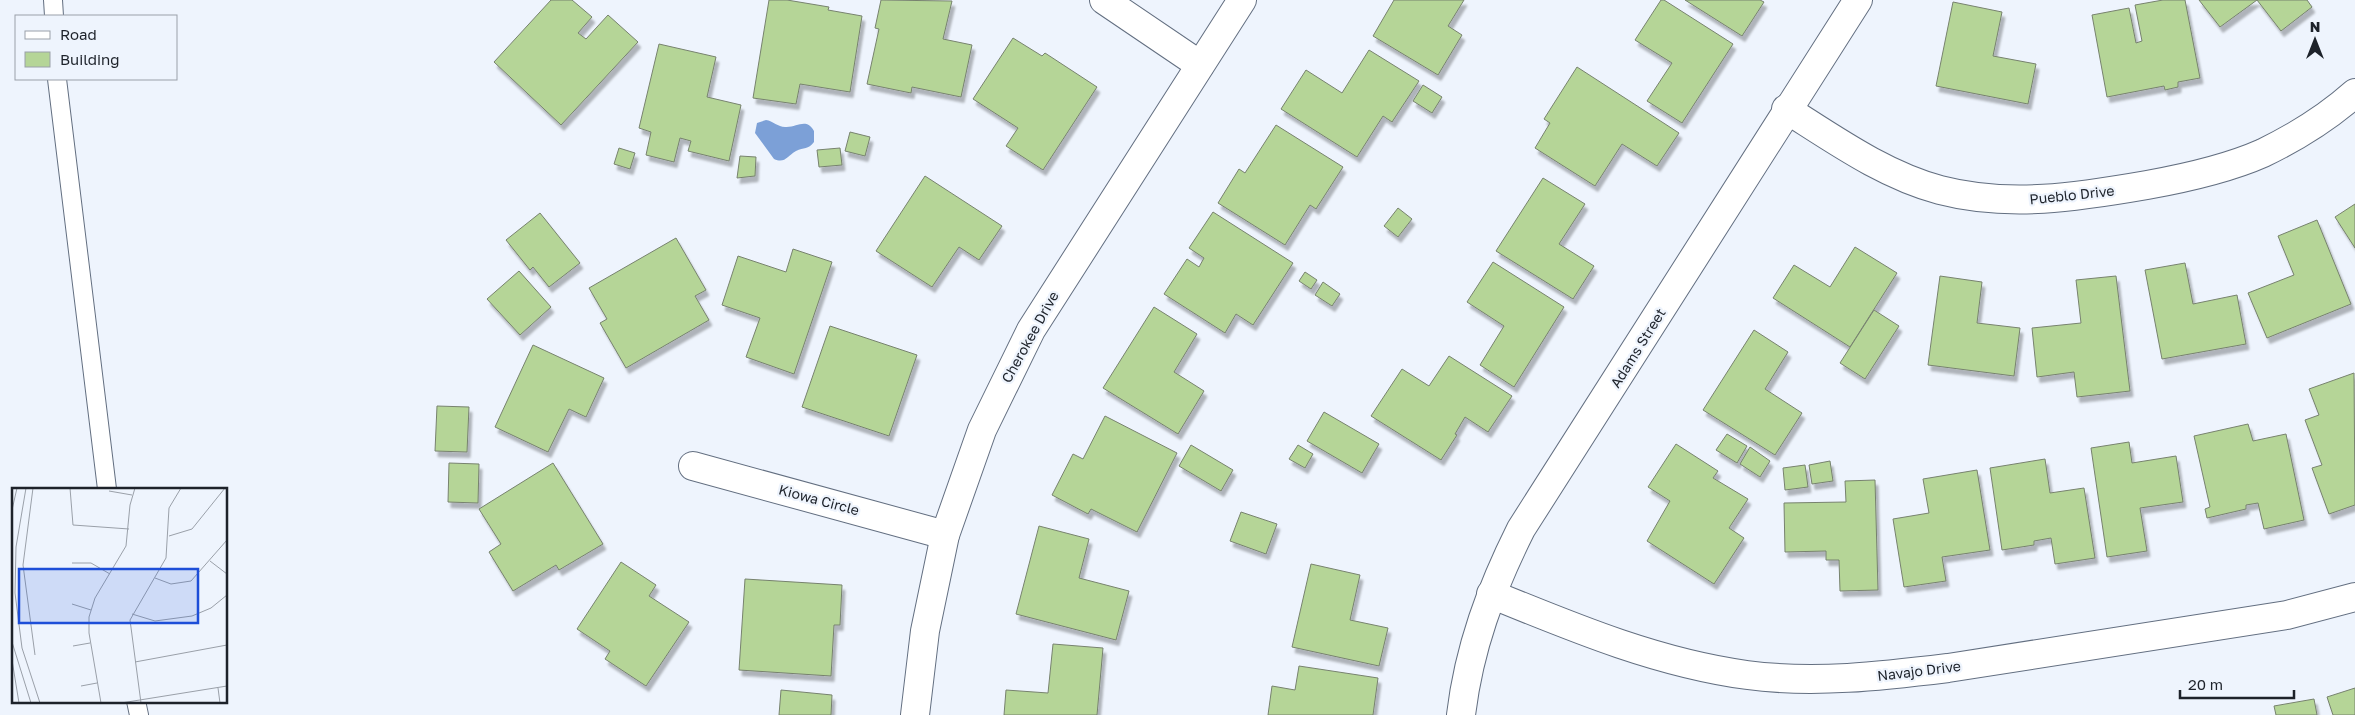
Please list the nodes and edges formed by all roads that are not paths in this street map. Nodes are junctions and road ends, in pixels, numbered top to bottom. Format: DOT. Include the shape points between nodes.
graph roads {
  1 [pos="52,0"];
  2 [pos="1104,0"];
  3 [pos="1242,0"];
  4 [pos="1858,0"];
  5 [pos="54,15"];
  6 [pos="1200,65"];
  7 [pos="57,80"];
  8 [pos="2355,93"];
  9 [pos="1786,110"];
  10 [pos="693,466"];
  11 [pos="107,488"];
  12 [pos="945,534"];
  13 [pos="1491,594"];
  14 [pos="2355,596"];
  15 [pos="136,702"];
  16 [pos="139,715"];
  17 [pos="915,715"];
  18 [pos="1461,715"];
  1 -- 5 [label="lane"];
  2 -- 6 [label="street"];
  3 -- 6 [label="street, Cherokee Drive"];
  4 -- 9 [label="street, Adams Street"];
  6 -- 12 [label="street, Cherokee Drive" via="1031,330 982,430"];
  7 -- 11 [label="lane"];
  8 -- 9 [label="street, Pueblo Drive" via="2300,133 2263,153 2223,168 2113,191 2033,200 1970,196 1916,183 1854,152"];
  9 -- 13 [label="street, Adams Street" via="1521,529"];
  10 -- 12 [label="street, Kiowa Circle"];
  12 -- 17 [label="street, Cherokee Drive" via="925,631"];
  13 -- 14 [label="street, Navajo Drive" via="1651,654 1748,675 1796,679 1892,675 1948,668 2286,615"];
  13 -- 18 [label="street, Adams Street" via="1475,639"];
  15 -- 16 [label="lane"];
}
